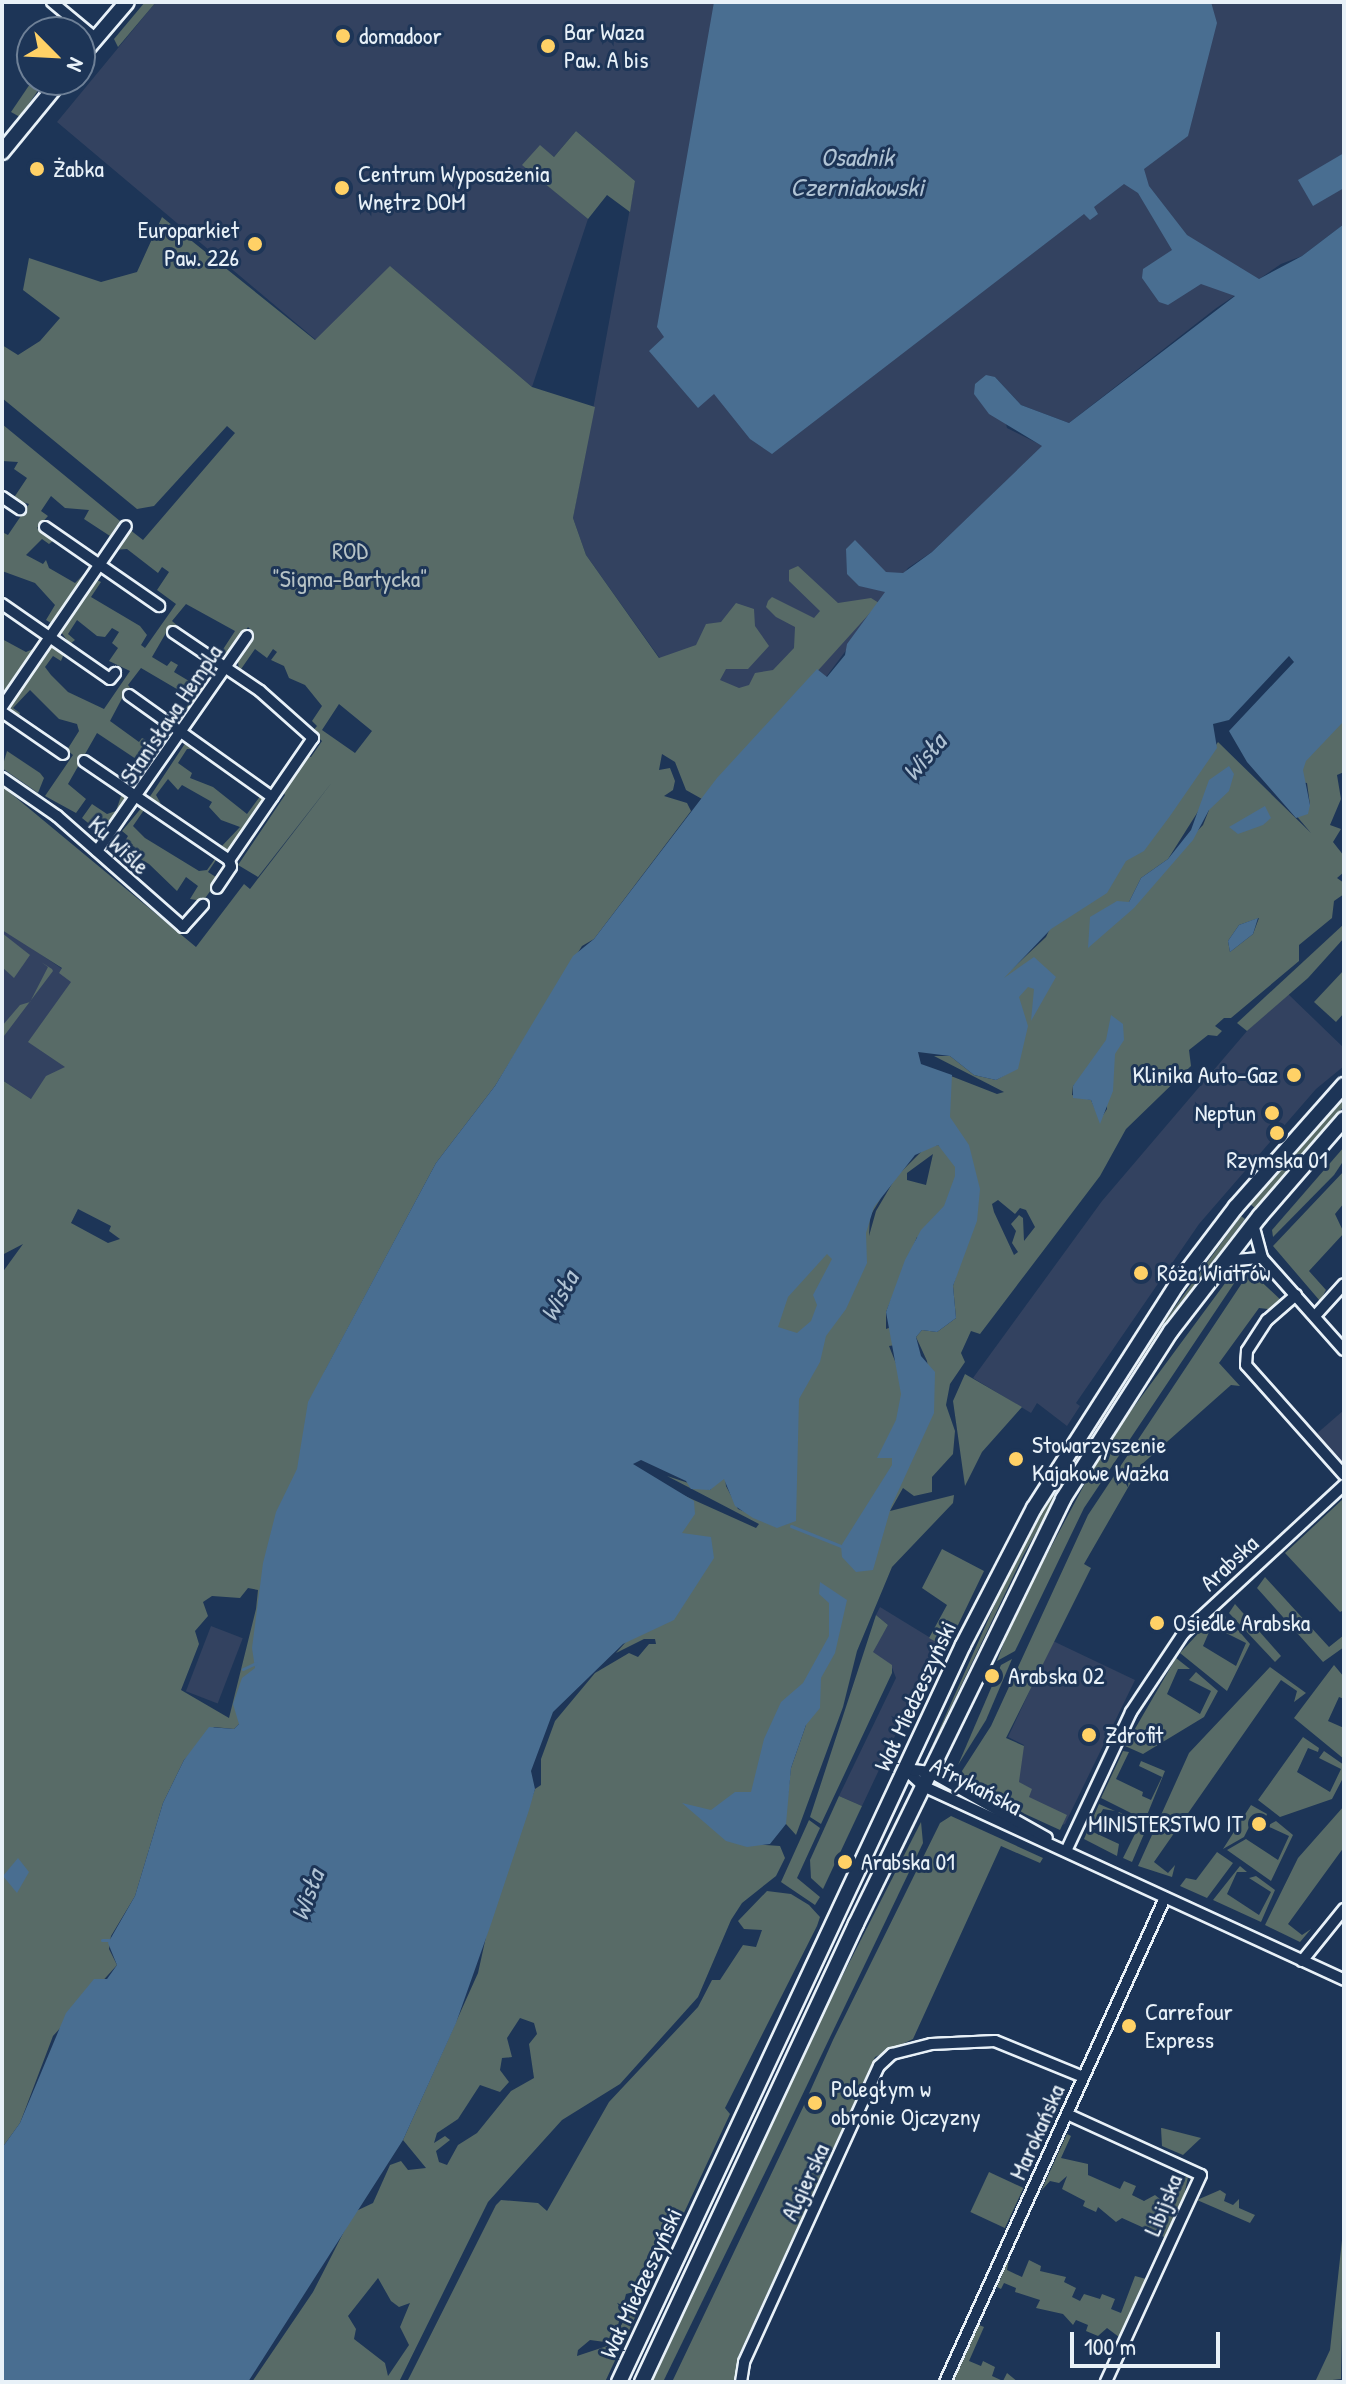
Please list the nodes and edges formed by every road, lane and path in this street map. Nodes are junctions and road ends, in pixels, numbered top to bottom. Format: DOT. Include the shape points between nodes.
graph roads {
  1 [pos="52,2"];
  2 [pos="127,2"];
  3 [pos="69,16"];
  4 [pos="96,37"];
  5 [pos="48,96"];
  6 [pos="2,152"];
  7 [pos="2,497"];
  8 [pos="20,509"];
  9 [pos="126,526"];
  10 [pos="45,527"];
  11 [pos="100,564"];
  12 [pos="2,604"];
  13 [pos="159,606"];
  14 [pos="173,632"];
  15 [pos="247,636"];
  16 [pos="50,637"];
  17 [pos="227,668"];
  18 [pos="115,673"];
  19 [pos="129,695"];
  20 [pos="2,709"];
  21 [pos="184,732"];
  22 [pos="63,754"];
  23 [pos="84,761"];
  24 [pos="2,778"];
  25 [pos="139,797"];
  26 [pos="272,797"];
  27 [pos="97,851"];
  28 [pos="229,860"];
  29 [pos="217,888"];
  30 [pos="203,905"];
  31 [pos="1344,1085"];
  32 [pos="1344,1119"];
  33 [pos="1253,1224"];
  34 [pos="1262,1258"];
  35 [pos="1224,1261"];
  36 [pos="1344,1284"];
  37 [pos="1296,1295"];
  38 [pos="1315,1316"];
  39 [pos="1344,1350"];
  40 [pos="1344,1475"];
  41 [pos="1344,1485"];
  42 [pos="905,1769"];
  43 [pos="930,1772"];
  44 [pos="923,1786"];
  45 [pos="1054,1845"];
  46 [pos="1066,1851"];
  47 [pos="1165,1898"];
  48 [pos="1344,1909"];
  49 [pos="1302,1961"];
  50 [pos="1344,1980"];
  51 [pos="1083,2077"];
  52 [pos="1067,2114"];
  53 [pos="619,2382"];
  54 [pos="642,2382"];
  55 [pos="741,2382"];
  56 [pos="945,2382"];
  57 [pos="1106,2382"];
  1 -- 3 [label="street"];
  2 -- 4 [label="main road"];
  5 -- 6 [label="main road"];
  7 -- 8 [label="street"];
  9 -- 11 [label="street"];
  10 -- 11 [label="street"];
  11 -- 13 [label="street"];
  11 -- 16 [label="street"];
  12 -- 16 [label="street"];
  14 -- 17 [label="street"];
  15 -- 17 [label="street, Stanisława Hempla"];
  16 -- 18 [label="street" via="110,679"];
  16 -- 20 [label="street"];
  17 -- 21 [label="street, Stanisława Hempla"];
  17 -- 26 [label="street" via="313,738"];
  19 -- 21 [label="street"];
  20 -- 22 [label="street"];
  21 -- 25 [label="street, Stanisława Hempla"];
  21 -- 26 [label="street"];
  23 -- 25 [label="street"];
  24 -- 27 [label="street, Ku Wiśle"];
  25 -- 27 [label="street, Stanisława Hempla"];
  25 -- 28 [label="street"];
  26 -- 28 [label="street"];
  27 -- 30 [label="street, Ku Wiśle" via="183,927"];
  28 -- 29 [label="street" via="231,867"];
  31 -- 42 [label="main road, Wał Miedzeszyński" via="1213,1236 1105,1390 1003,1565"];
  32 -- 33 [label="main road, Wał Miedzeszyński"];
  33 -- 34 [label="street"];
  33 -- 35 [label="main road, Wał Miedzeszyński"];
  34 -- 35 [label="street"];
  34 -- 37 [label="street"];
  35 -- 43 [label="main road, Wał Miedzeszyński" via="1157,1349 1081,1468"];
  36 -- 38 [label="street"];
  37 -- 38 [label="street"];
  37 -- 40 [label="street" via="1267,1320 1247,1351 1246,1365"];
  38 -- 39 [label="street"];
  41 -- 46 [label="street, Arabska" via="1183,1634 1137,1700"];
  42 -- 43 [label="street, Afrykańska"];
  42 -- 44 [label="street, Afrykańska"];
  42 -- 53 [label="main road, Wał Miedzeszyński"];
  43 -- 44 [label="main road, Wał Miedzeszyński"];
  43 -- 45 [label="street, Afrykańska" via="989,1801"];
  44 -- 45 [label="street, Afrykańska"];
  44 -- 54 [label="main road, Wał Miedzeszyński"];
  45 -- 46 [label="street, Afrykańska"];
  46 -- 47 [label="street, Afrykańska"];
  47 -- 49 [label="street, Afrykańska"];
  47 -- 51 [label="street, Marokańska"];
  48 -- 49 [label="street"];
  49 -- 50 [label="street, Afrykańska"];
  51 -- 52 [label="street, Marokańska"];
  51 -- 55 [label="street, Algierska" via="995,2041 909,2047 886,2059 744,2362"];
  52 -- 56 [label="street, Marokańska"];
  52 -- 57 [label="street, Libijska" via="1201,2175"];
}
